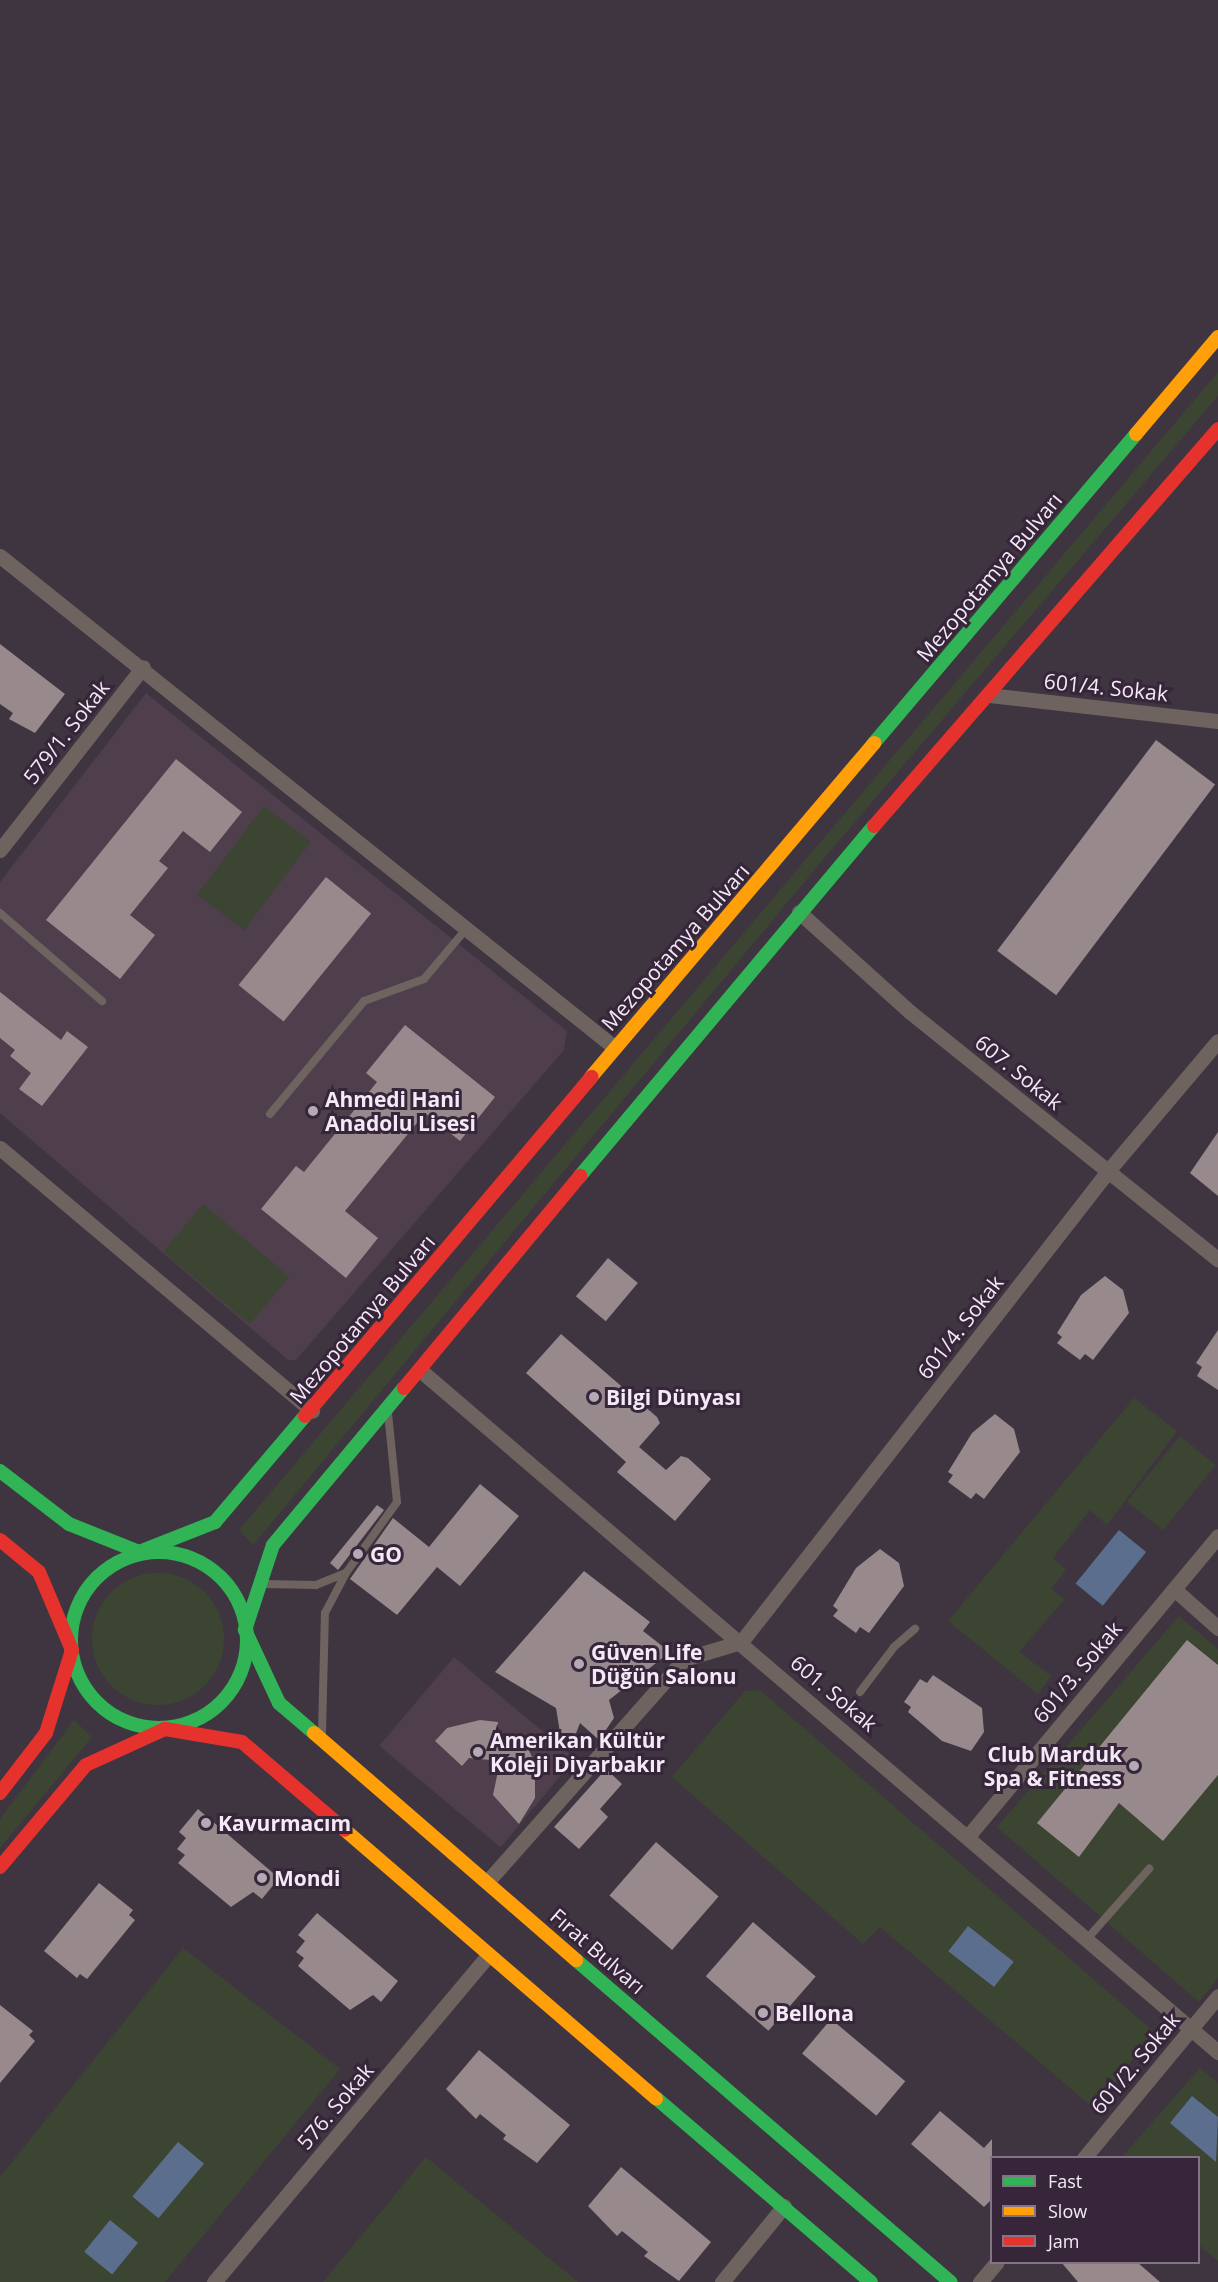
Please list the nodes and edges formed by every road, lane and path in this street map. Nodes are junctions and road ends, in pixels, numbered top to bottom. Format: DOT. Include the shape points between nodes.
graph roads {
  1 [pos="1218,337"];
  2 [pos="1218,429"];
  3 [pos="0,556"];
  4 [pos="143,667"];
  5 [pos="989,695"];
  6 [pos="1218,721"];
  7 [pos="0,850"];
  8 [pos="798,912"];
  9 [pos="0,913"];
  10 [pos="467,928"];
  11 [pos="102,1001"];
  12 [pos="1218,1041"];
  13 [pos="614,1047"];
  14 [pos="270,1114"];
  15 [pos="0,1148"];
  16 [pos="1108,1172"];
  17 [pos="1218,1260"];
  18 [pos="420,1370"];
  19 [pos="388,1408"];
  20 [pos="312,1411"];
  21 [pos="0,1471"];
  22 [pos="1218,1536"];
  23 [pos="0,1540"];
  24 [pos="140,1552"];
  25 [pos="346,1573"];
  26 [pos="260,1585"];
  27 [pos="1174,1589"];
  28 [pos="1218,1628"];
  29 [pos="915,1629"];
  30 [pos="245,1630"];
  31 [pos="741,1642"];
  32 [pos="72,1650"];
  33 [pos="860,1692"];
  34 [pos="165,1729"];
  35 [pos="322,1740"];
  36 [pos="0,1793"];
  37 [pos="969,1835"];
  38 [pos="0,1867"];
  39 [pos="1149,1869"];
  40 [pos="487,1882"];
  41 [pos="1088,1939"];
  42 [pos="488,1956"];
  43 [pos="1218,1996"];
  44 [pos="1190,2029"];
  45 [pos="1218,2052"];
  46 [pos="1085,2156"];
  47 [pos="784,2206"];
  48 [pos="995,2264"];
  49 [pos="214,2282"];
  50 [pos="722,2282"];
  51 [pos="871,2282"];
  52 [pos="950,2282"];
  53 [pos="980,2282"];
  1 -- 13 [label="main road, Mezopotamya Bulvarı" via="758,885"];
  2 -- 5 [label="main road"];
  3 -- 4 [label="street"];
  4 -- 7 [label="street, 579/1. Sokak"];
  4 -- 10 [label="street"];
  5 -- 6 [label="street, 601/4. Sokak"];
  5 -- 8 [label="main road"];
  8 -- 16 [label="street, 607. Sokak" via="910,1012"];
  8 -- 18 [label="main road"];
  9 -- 11 [label="lane"];
  10 -- 13 [label="street"];
  10 -- 14 [label="lane" via="424,979 364,1001"];
  12 -- 16 [label="street, 601/4. Sokak"];
  13 -- 20 [label="main road, Mezopotamya Bulvarı"];
  15 -- 20 [label="street"];
  16 -- 17 [label="street, 607. Sokak"];
  16 -- 31 [label="street, 601/4. Sokak"];
  18 -- 19 [label="main road"];
  18 -- 31 [label="street, 601. Sokak"];
  19 -- 25 [label="lane" via="397,1502"];
  19 -- 26 [label="main road" via="273,1545"];
  20 -- 24 [label="main road, Mezopotamya Bulvarı" via="215,1522"];
  21 -- 24 [label="main road" via="69,1524"];
  22 -- 27 [label="street, 601/3. Sokak"];
  23 -- 32 [label="main road" via="39,1572"];
  24 -- 30 [label="main road" via="170,1552 214,1573 239,1603"];
  24 -- 32 [label="main road" via="95,1578 80,1600 71,1624"];
  25 -- 26 [label="lane" via="316,1585"];
  25 -- 35 [label="lane" via="325,1613"];
  26 -- 30 [label="main road"];
  27 -- 28 [label="street"];
  27 -- 37 [label="street, 601/3. Sokak"];
  29 -- 33 [label="lane" via="894,1647"];
  30 -- 34 [label="main road" via="246,1658 218,1706 195,1721"];
  30 -- 35 [label="main road, Fırat Bulvarı" via="279,1703"];
  31 -- 37 [label="street, 601. Sokak"];
  31 -- 40 [label="street" via="684,1659"];
  32 -- 34 [label="main road" via="78,1677 94,1700 115,1717"];
  32 -- 36 [label="main road" via="46,1734"];
  34 -- 38 [label="main road" via="86,1765"];
  34 -- 42 [label="main road" via="242,1742"];
  35 -- 40 [label="main road, Fırat Bulvarı"];
  37 -- 41 [label="street, 601. Sokak"];
  39 -- 41 [label="lane"];
  40 -- 52 [label="main road, Fırat Bulvarı"];
  41 -- 44 [label="street, 601. Sokak"];
  42 -- 47 [label="main road"];
  42 -- 49 [label="street, 576. Sokak"];
  43 -- 44 [label="street, 601/2. Sokak"];
  44 -- 45 [label="street, 601. Sokak"];
  44 -- 46 [label="street, 601/2. Sokak"];
  47 -- 50 [label="street"];
  47 -- 51 [label="main road"];
  48 -- 53 [label="street"];
}
